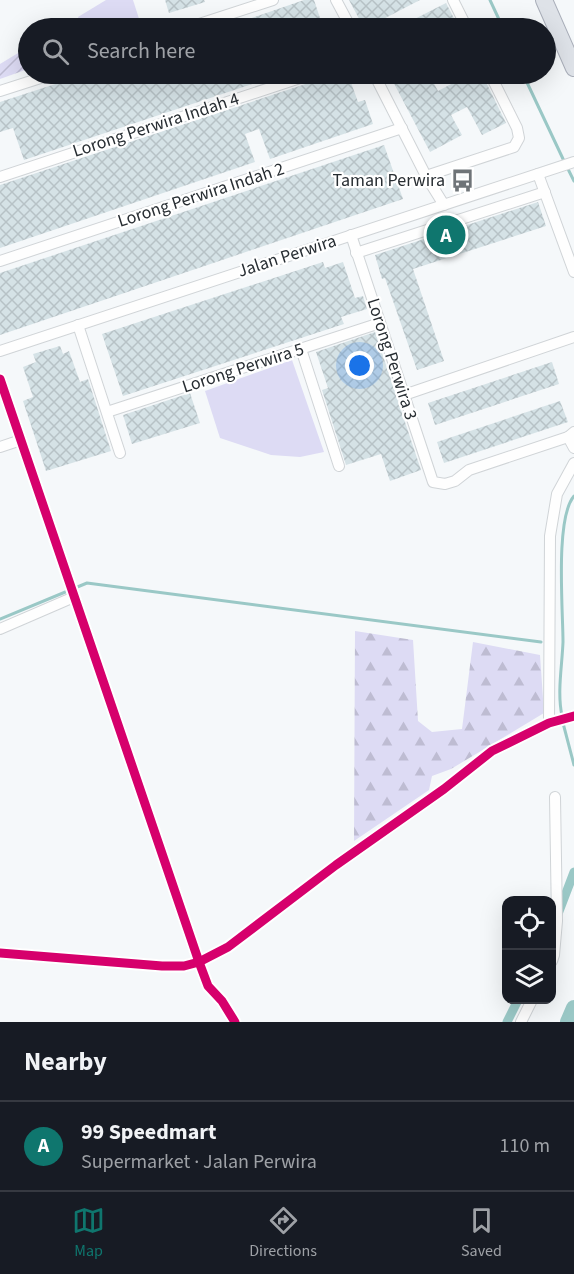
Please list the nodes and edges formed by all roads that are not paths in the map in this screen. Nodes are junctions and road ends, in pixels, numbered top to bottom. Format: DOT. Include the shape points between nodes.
graph roads {
  1 [pos="273,0"];
  2 [pos="336,0"];
  3 [pos="453,0"];
  4 [pos="544,0"];
  5 [pos="549,0"];
  6 [pos="218,18"];
  7 [pos="346,18"];
  8 [pos="462,18"];
  9 [pos="552,18"];
  10 [pos="556,27"];
  11 [pos="574,42"];
  12 [pos="574,68"];
  13 [pos="22,84"];
  14 [pos="282,84"];
  15 [pos="379,84"];
  16 [pos="495,84"];
  17 [pos="0,91"];
  18 [pos="402,128"];
  19 [pos="574,162"];
  20 [pos="538,174"];
  21 [pos="426,176"];
  22 [pos="0,177"];
  23 [pos="545,192"];
  24 [pos="444,205"];
  25 [pos="351,236"];
  26 [pos="356,253"];
  27 [pos="0,261"];
  28 [pos="574,272"];
  29 [pos="380,323"];
  30 [pos="78,326"];
  31 [pos="574,337"];
  32 [pos="301,349"];
  33 [pos="0,351"];
  34 [pos="0,379"];
  35 [pos="404,395"];
  36 [pos="107,412"];
  37 [pos="571,434"];
  38 [pos="21,440"];
  39 [pos="0,447"];
  40 [pos="574,448"];
  41 [pos="120,453"];
  42 [pos="574,463"];
  43 [pos="339,466"];
  44 [pos="74,595"];
  45 [pos="0,629"];
  46 [pos="572,716"];
  47 [pos="554,721"];
  48 [pos="555,797"];
  49 [pos="554,950"];
  50 [pos="0,953"];
  51 [pos="199,962"];
  52 [pos="530,1004"];
  53 [pos="236,1022"];
  54 [pos="521,1022"];
  1 -- 6 [label="street"];
  2 -- 7 [label="street"];
  3 -- 8 [label="street"];
  4 -- 9 [label="highway"];
  5 -- 11 [label="highway"];
  10 -- 12 [label="highway"];
  13 -- 17 [label="street"];
  14 -- 22 [label="street, Lorong Perwira Indah 4"];
  15 -- 18 [label="street"];
  16 -- 21 [label="street" via="517,128 519,138 514,147"];
  18 -- 21 [label="street"];
  18 -- 27 [label="street, Lorong Perwira Indah 2"];
  19 -- 20 [label="street, Jalan Perwira"];
  20 -- 23 [label="street"];
  20 -- 24 [label="street, Jalan Perwira"];
  21 -- 24 [label="street"];
  23 -- 26 [label="street"];
  23 -- 28 [label="street"];
  24 -- 25 [label="street, Jalan Perwira"];
  25 -- 26 [label="street, Lorong Perwira 3"];
  25 -- 30 [label="street, Jalan Perwira"];
  26 -- 29 [label="street, Lorong Perwira 3"];
  29 -- 32 [label="street, Lorong Perwira 5"];
  29 -- 35 [label="street, Lorong Perwira 3"];
  30 -- 33 [label="street, Jalan Perwira"];
  30 -- 36 [label="street"];
  31 -- 35 [label="street"];
  32 -- 36 [label="street, Lorong Perwira 5"];
  32 -- 43 [label="street"];
  34 -- 38 [label="street"];
  35 -- 37 [label="street, Lorong Perwira 3" via="433,482 455,481 469,470"];
  36 -- 41 [label="street"];
  37 -- 40 [label="street"];
  38 -- 39 [label="street"];
  38 -- 44 [label="street"];
  42 -- 47 [label="street" via="556,494 550,536"];
  44 -- 45 [label="street"];
  44 -- 51 [label="street"];
  46 -- 47 [label="street"];
  47 -- 51 [label="street" via="492,750 228,947"];
  48 -- 49 [label="street" via="558,884"];
  50 -- 51 [label="street" via="162,966"];
  51 -- 53 [label="street" via="208,986"];
  52 -- 54 [label="street"];
}
